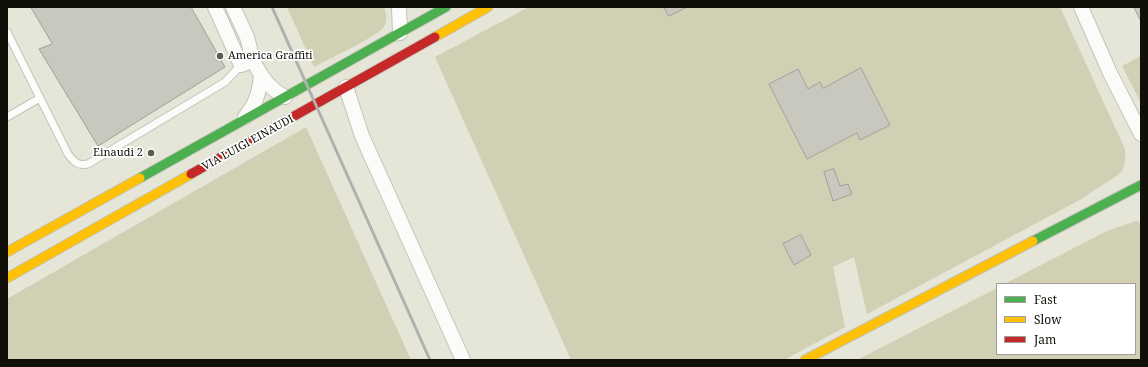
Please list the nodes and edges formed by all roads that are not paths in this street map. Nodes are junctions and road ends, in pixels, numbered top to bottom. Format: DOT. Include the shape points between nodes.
graph roads {
  1 [pos="215,7"];
  2 [pos="233,7"];
  3 [pos="399,7"];
  4 [pos="446,7"];
  5 [pos="488,7"];
  6 [pos="1081,7"];
  7 [pos="7,32"];
  8 [pos="400,33"];
  9 [pos="247,63"];
  10 [pos="261,76"];
  11 [pos="346,87"];
  12 [pos="285,97"];
  13 [pos="40,98"];
  14 [pos="7,117"];
  15 [pos="241,122"];
  16 [pos="1141,134"];
  17 [pos="1141,185"];
  18 [pos="23,243"];
  19 [pos="7,244"];
  20 [pos="7,252"];
  21 [pos="7,278"];
  22 [pos="463,360"];
  23 [pos="805,360"];
  1 -- 9 [label="street, VIA LUIGI EINAUDI"];
  2 -- 9 [label="street, VIA LUIGI EINAUDI" via="247,37"];
  3 -- 8 [label="street"];
  4 -- 8 [label="main road, VIA LUIGI EINAUDI"];
  5 -- 11 [label="main road, VIA LUIGI EINAUDI"];
  6 -- 16 [label="street"];
  7 -- 13 [label="lane"];
  8 -- 12 [label="main road, VIA LUIGI EINAUDI"];
  9 -- 10 [label="street, VIA LUIGI EINAUDI"];
  9 -- 13 [label="lane" via="225,82 88,164 80,165 68,154"];
  10 -- 12 [label="street, VIA LUIGI EINAUDI" via="270,87"];
  10 -- 15 [label="street, VIA LUIGI EINAUDI" via="259,96"];
  11 -- 21 [label="main road, VIA LUIGI EINAUDI"];
  11 -- 22 [label="street" via="362,136"];
  12 -- 15 [label="main road, VIA LUIGI EINAUDI"];
  13 -- 14 [label="lane"];
  15 -- 18 [label="main road, VIA LUIGI EINAUDI"];
  17 -- 23 [label="main road"];
  18 -- 19 [label="street, VIA LUIGI EINAUDI"];
  18 -- 20 [label="main road, VIA LUIGI EINAUDI"];
}
